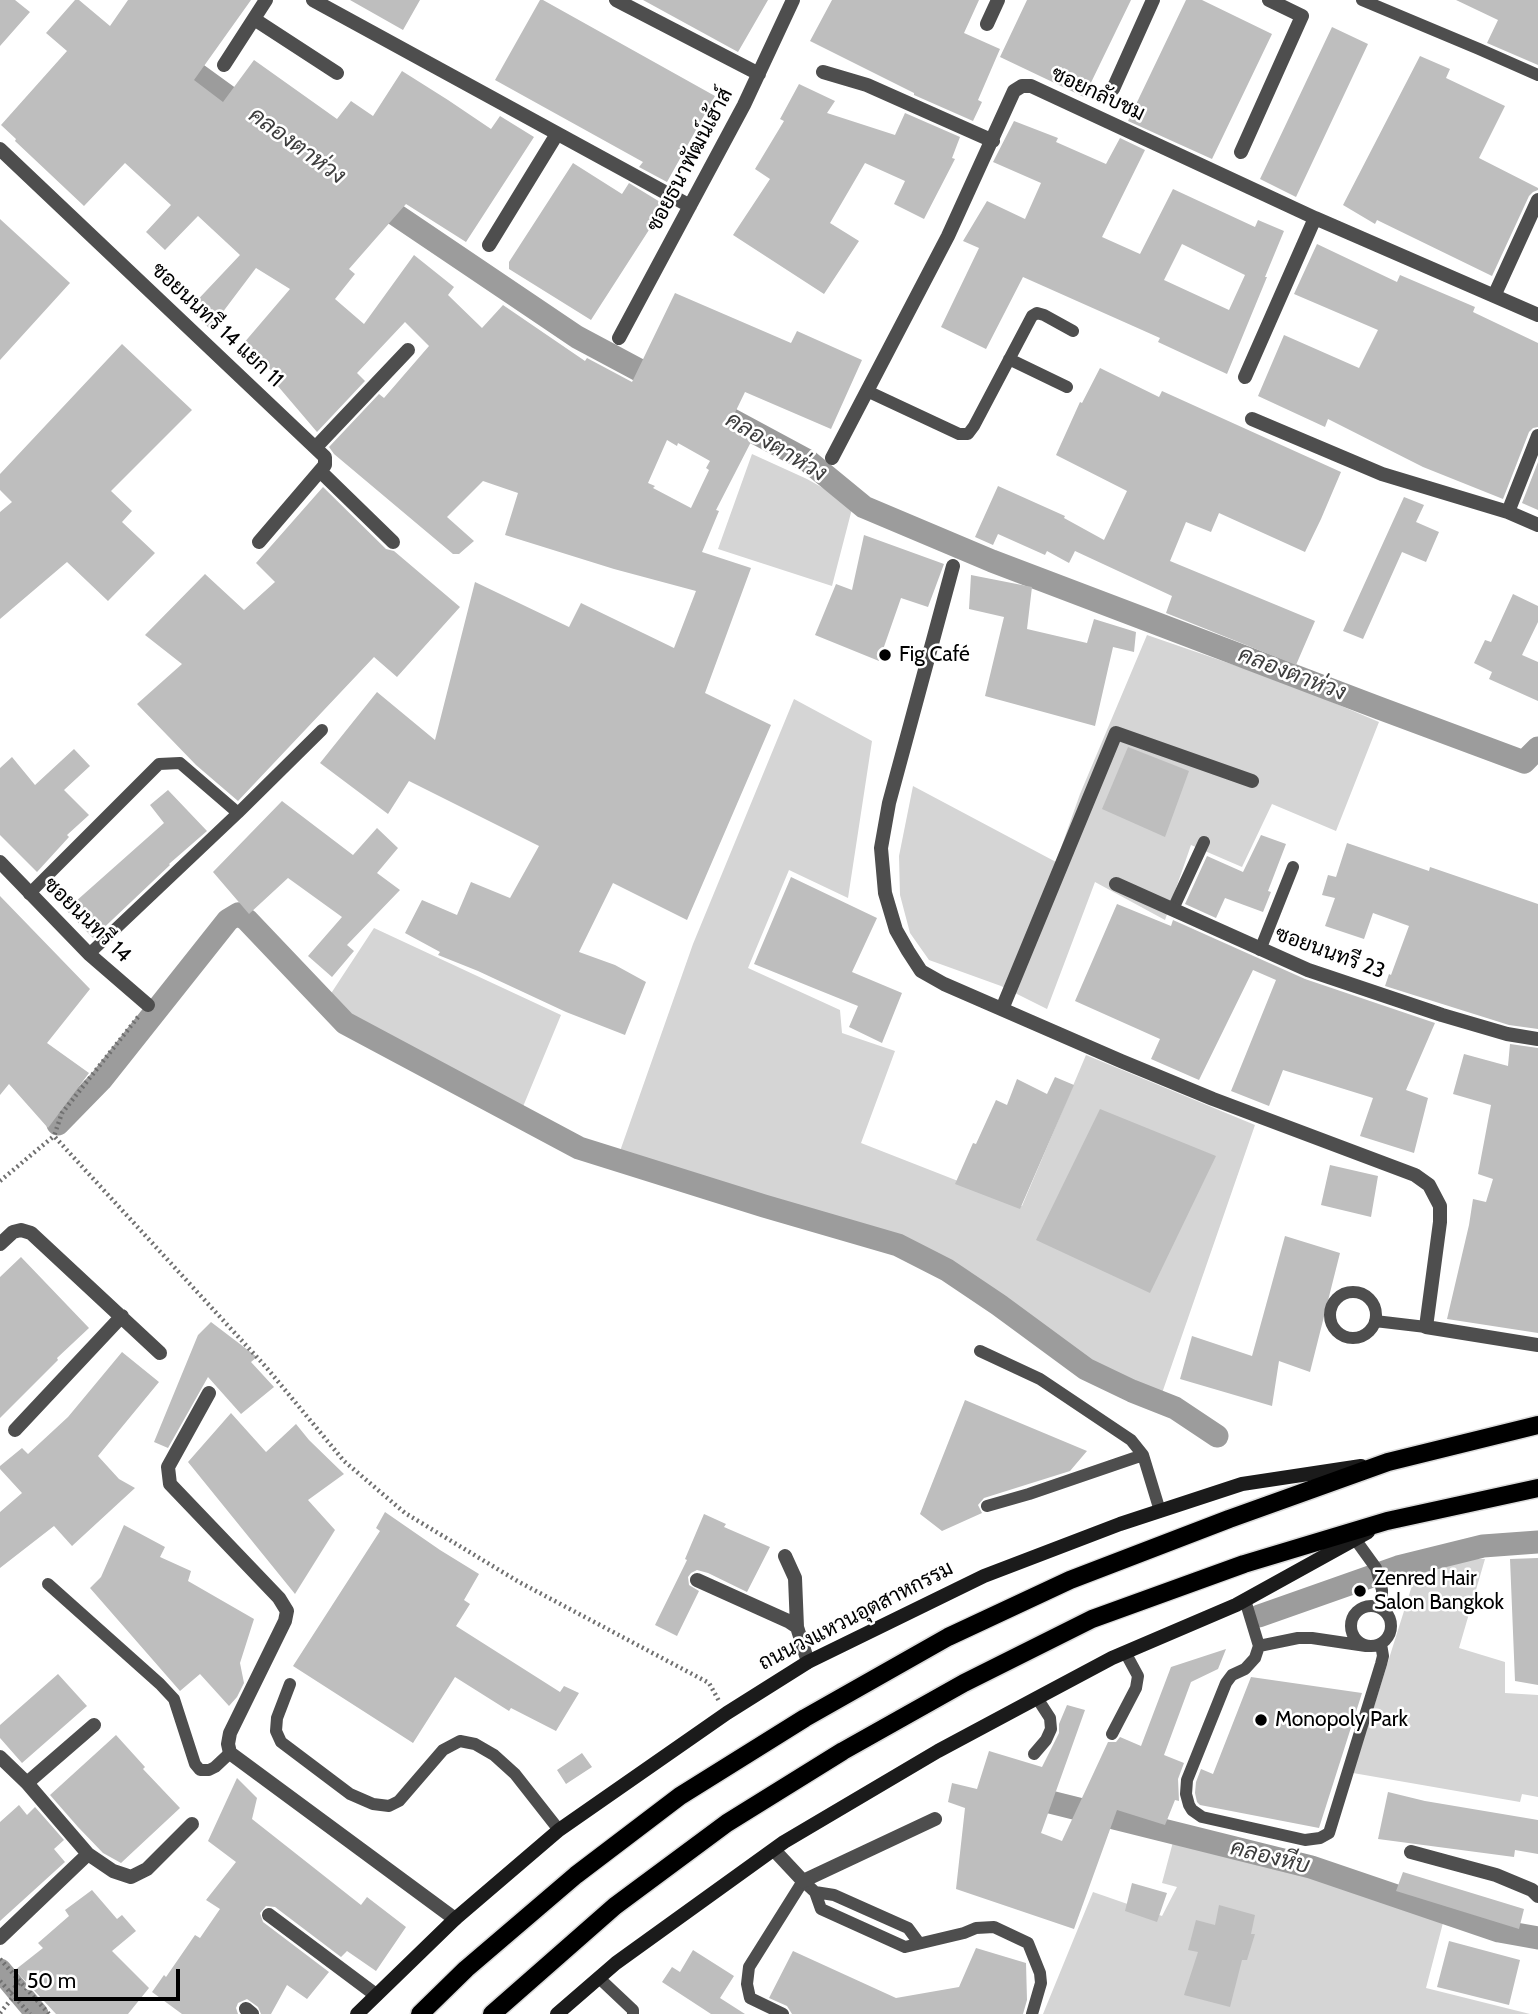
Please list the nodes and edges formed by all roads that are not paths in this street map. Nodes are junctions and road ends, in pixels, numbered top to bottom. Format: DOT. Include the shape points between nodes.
graph roads {
  1 [pos="266,0"];
  2 [pos="313,0"];
  3 [pos="616,0"];
  4 [pos="793,0"];
  5 [pos="998,0"];
  6 [pos="1153,0"];
  7 [pos="1269,0"];
  8 [pos="1367,1"];
  9 [pos="254,19"];
  10 [pos="987,24"];
  11 [pos="224,65"];
  12 [pos="823,72"];
  13 [pos="337,74"];
  14 [pos="759,74"];
  15 [pos="1538,75"];
  16 [pos="1113,89"];
  17 [pos="557,134"];
  18 [pos="993,141"];
  19 [pos="0,149"];
  20 [pos="1241,152"];
  21 [pos="1538,200"];
  22 [pos="690,206"];
  23 [pos="1315,218"];
  24 [pos="489,246"];
  25 [pos="1494,296"];
  26 [pos="1538,315"];
  27 [pos="1073,331"];
  28 [pos="620,338"];
  29 [pos="408,350"];
  30 [pos="1009,359"];
  31 [pos="1245,377"];
  32 [pos="1067,387"];
  33 [pos="867,391"];
  34 [pos="1252,419"];
  35 [pos="1538,436"];
  36 [pos="316,447"];
  37 [pos="832,458"];
  38 [pos="320,471"];
  39 [pos="1508,512"];
  40 [pos="1538,525"];
  41 [pos="259,542"];
  42 [pos="393,542"];
  43 [pos="953,566"];
  44 [pos="322,730"];
  45 [pos="1252,781"];
  46 [pos="237,813"];
  47 [pos="1204,842"];
  48 [pos="0,862"];
  49 [pos="1293,867"];
  50 [pos="1116,884"];
  51 [pos="29,894"];
  52 [pos="1173,909"];
  53 [pos="1260,950"];
  54 [pos="89,954"];
  55 [pos="148,1004"];
  56 [pos="1002,1009"];
  57 [pos="1538,1040"];
  58 [pos="0,1244"];
  59 [pos="122,1316"];
  60 [pos="1375,1321"];
  61 [pos="1426,1327"];
  62 [pos="1538,1345"];
  63 [pos="980,1351"];
  64 [pos="160,1353"];
  65 [pos="209,1393"];
  66 [pos="1538,1425"];
  67 [pos="15,1430"];
  68 [pos="1143,1455"];
  69 [pos="1388,1462"];
  70 [pos="1538,1488"];
  71 [pos="987,1506"];
  72 [pos="1160,1511"];
  73 [pos="1387,1521"];
  74 [pos="1355,1539"];
  75 [pos="785,1556"];
  76 [pos="697,1580"];
  77 [pos="48,1584"];
  78 [pos="1245,1600"];
  79 [pos="1382,1608"];
  80 [pos="797,1628"];
  81 [pos="1381,1644"];
  82 [pos="1259,1646"];
  83 [pos="1367,1646"];
  84 [pos="1125,1652"];
  85 [pos="808,1662"];
  86 [pos="290,1684"];
  87 [pos="1037,1698"];
  88 [pos="94,1725"];
  89 [pos="1112,1734"];
  90 [pos="230,1753"];
  91 [pos="1034,1754"];
  92 [pos="0,1757"];
  93 [pos="27,1783"];
  94 [pos="935,1819"];
  95 [pos="192,1824"];
  96 [pos="559,1830"];
  97 [pos="774,1850"];
  98 [pos="1411,1852"];
  99 [pos="88,1854"];
  100 [pos="803,1881"];
  101 [pos="815,1892"];
  102 [pos="1538,1896"];
  103 [pos="269,1915"];
  104 [pos="455,1919"];
  105 [pos="0,1938"];
  106 [pos="919,1943"];
  107 [pos="599,1978"];
  108 [pos="376,1995"];
  109 [pos="357,2014"];
  110 [pos="420,2014"];
  111 [pos="492,2014"];
  112 [pos="557,2014"];
  113 [pos="633,2014"];
  114 [pos="783,2014"];
  115 [pos="1032,2014"];
  1 -- 9 [label="street"];
  2 -- 17 [label="street"];
  3 -- 14 [label="street"];
  4 -- 14 [label="street, ซอยธนาพัฒน์เฮ้าส์"];
  5 -- 10 [label="street"];
  6 -- 16 [label="street"];
  7 -- 20 [label="street" via="1301,16"];
  8 -- 15 [label="lane"];
  9 -- 11 [label="street"];
  9 -- 13 [label="street"];
  12 -- 18 [label="street" via="867,85"];
  14 -- 22 [label="street, ซอยธนาพัฒน์เฮ้าส์"];
  17 -- 22 [label="street"];
  17 -- 24 [label="street"];
  18 -- 23 [label="street, ซอยกลับชม" via="1014,91 1031,86"];
  18 -- 33 [label="street, ซอยกลับชม"];
  19 -- 36 [label="street, ซอยนนทรี 14 แยก 11"];
  21 -- 25 [label="street"];
  22 -- 28 [label="street, ซอยธนาพัฒน์เฮ้าส์"];
  23 -- 25 [label="street, ซอยกลับชม"];
  23 -- 31 [label="street"];
  25 -- 26 [label="street, ซอยกลับชม"];
  27 -- 30 [label="lane" via="1037,313"];
  29 -- 36 [label="street"];
  30 -- 32 [label="lane"];
  30 -- 33 [label="lane" via="968,434 959,434"];
  33 -- 37 [label="street, ซอยกลับชม"];
  34 -- 39 [label="street" via="1382,474"];
  35 -- 39 [label="street"];
  36 -- 38 [label="street" via="325,457"];
  38 -- 41 [label="street"];
  38 -- 42 [label="street"];
  39 -- 40 [label="street"];
  43 -- 56 [label="street" via="881,848 886,892 897,930 921,971"];
  44 -- 46 [label="lane"];
  45 -- 56 [label="street" via="1116,733"];
  46 -- 51 [label="lane" via="180,763 159,764"];
  46 -- 54 [label="lane"];
  47 -- 52 [label="lane"];
  48 -- 51 [label="street, ซอยนนทรี 14"];
  49 -- 53 [label="lane"];
  50 -- 52 [label="street, ซอยนนทรี 23"];
  51 -- 54 [label="street, ซอยนนทรี 14"];
  52 -- 53 [label="street, ซอยนนทรี 23"];
  53 -- 57 [label="street, ซอยนนทรี 23" via="1442,1015"];
  54 -- 55 [label="street, ซอยนนทรี 14"];
  56 -- 61 [label="street" via="1213,1099 1415,1175 1429,1185 1440,1206 1440,1222"];
  58 -- 59 [label="street" via="13,1232 31,1233"];
  59 -- 64 [label="street"];
  59 -- 67 [label="street"];
  60 -- 61 [label="lane"];
  61 -- 62 [label="street"];
  63 -- 68 [label="lane" via="1040,1379 1131,1440"];
  65 -- 90 [label="street" via="168,1467 170,1484 287,1611 230,1733"];
  66 -- 69 [label="main road, ถนนวงแหวนอุตสาหกรรม"];
  68 -- 71 [label="lane"];
  68 -- 72 [label="lane"];
  69 -- 72 [label="main road, ถนนวงแหวนอุตสาหกรรม" via="1242,1484"];
  69 -- 110 [label="main road, ถนนวงแหวนอุตสาหกรรม" via="1070,1580 948,1637 817,1711 680,1796 576,1875"];
  70 -- 73 [label="main road"];
  72 -- 85 [label="main road, ถนนวงแหวนอุตสาหกรรม" via="984,1576"];
  73 -- 74 [label="main road"];
  73 -- 111 [label="main road" via="1244,1564 1092,1619 964,1682 727,1823 615,1906"];
  74 -- 78 [label="main road"];
  74 -- 79 [label="lane" via="1377,1573"];
  75 -- 80 [label="street" via="795,1578"];
  76 -- 80 [label="street"];
  77 -- 90 [label="lane" via="174,1699 200,1770 215,1767"];
  78 -- 82 [label="lane"];
  78 -- 84 [label="main road"];
  79 -- 81 [label="lane" via="1391,1619 1391,1634"];
  79 -- 83 [label="lane" via="1359,1609 1352,1619 1351,1630"];
  80 -- 85 [label="street"];
  81 -- 82 [label="lane" via="1381,1664 1329,1833 1305,1840 1202,1817 1192,1810 1186,1794 1187,1780 1226,1683 1255,1658"];
  81 -- 83 [label="lane"];
  82 -- 83 [label="lane" via="1298,1637"];
  84 -- 87 [label="main road"];
  84 -- 89 [label="lane" via="1138,1676"];
  85 -- 96 [label="main road, ถนนวงแหวนอุตสาหกรรม"];
  86 -- 96 [label="lane" via="277,1718 281,1742 350,1794 390,1806 443,1750 460,1741 494,1755"];
  87 -- 91 [label="lane" via="1050,1718 1051,1729"];
  87 -- 97 [label="main road" via="938,1751"];
  88 -- 93 [label="street"];
  90 -- 104 [label="street"];
  92 -- 93 [label="street"];
  93 -- 99 [label="street"];
  94 -- 100 [label="street"];
  95 -- 99 [label="street" via="147,1869 131,1877"];
  96 -- 104 [label="main road, ถนนวงแหวนอุตสาหกรรม"];
  97 -- 100 [label="street"];
  97 -- 107 [label="main road"];
  98 -- 102 [label="street" via="1496,1875 1532,1889"];
  99 -- 105 [label="street"];
  100 -- 101 [label="lane"];
  100 -- 114 [label="lane" via="749,1968 750,1998"];
  101 -- 106 [label="lane" via="834,1895 908,1928"];
  101 -- 106 [label="lane" via="821,1909 905,1947"];
  103 -- 108 [label="street"];
  104 -- 108 [label="main road, ถนนวงแหวนอุตสาหกรรม"];
  106 -- 115 [label="lane" via="994,1927 1028,1943 1041,1983"];
  107 -- 112 [label="main road"];
  107 -- 113 [label="lane"];
  108 -- 109 [label="main road, ถนนวงแหวนอุตสาหกรรม"];
}
